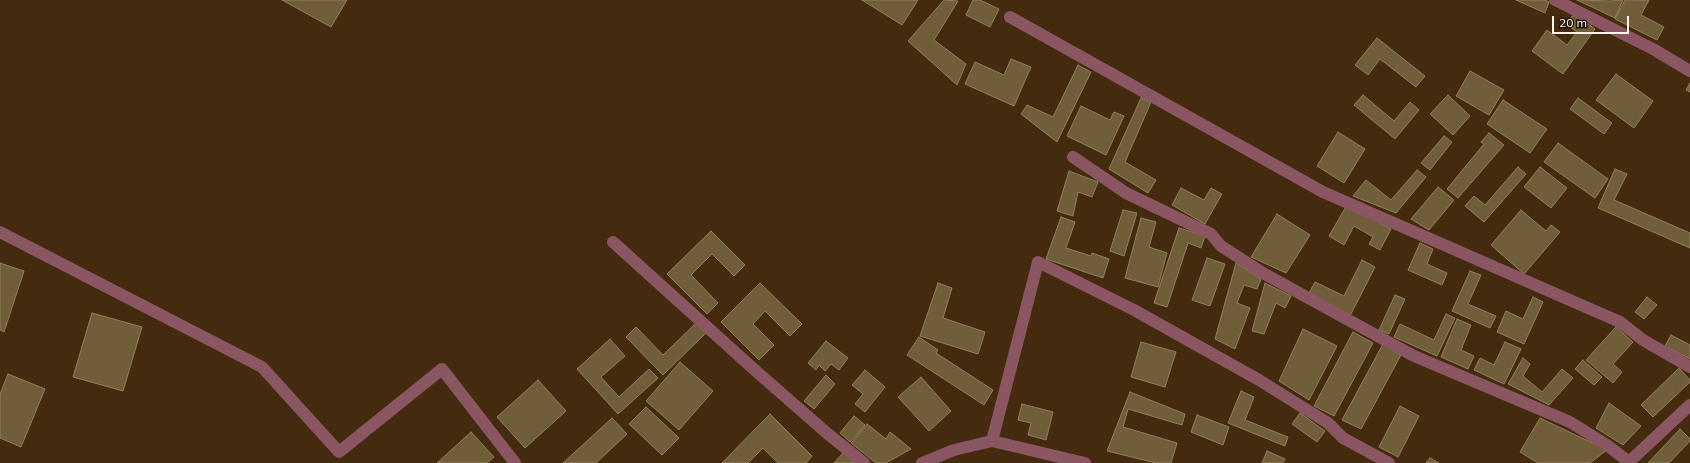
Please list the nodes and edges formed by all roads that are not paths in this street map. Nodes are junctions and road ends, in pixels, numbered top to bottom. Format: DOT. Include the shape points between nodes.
graph roads {
  1 [pos="1555,0"];
  2 [pos="1010,17"];
  3 [pos="1690,71"];
  4 [pos="1073,157"];
  5 [pos="0,232"];
  6 [pos="613,242"];
  7 [pos="1690,366"];
  8 [pos="1690,405"];
  9 [pos="992,441"];
  10 [pos="1628,462"];
  11 [pos="514,463"];
  12 [pos="864,463"];
  13 [pos="922,463"];
  14 [pos="1085,463"];
  15 [pos="1389,463"];
  1 -- 3 [label="street" via="1653,49"];
  2 -- 7 [label="street" via="1323,192 1620,322 1643,340"];
  4 -- 10 [label="street" via="1126,193 1211,234 1221,246 1269,277 1414,356 1570,422 1607,445"];
  5 -- 11 [label="street" via="262,367 339,452 442,369"];
  6 -- 12 [label="street" via="757,372"];
  8 -- 10 [label="street"];
  9 -- 13 [label="street" via="954,450"];
  9 -- 14 [label="street"];
  9 -- 15 [label="street" via="1038,262 1134,310 1259,380 1328,423 1343,438"];
}
